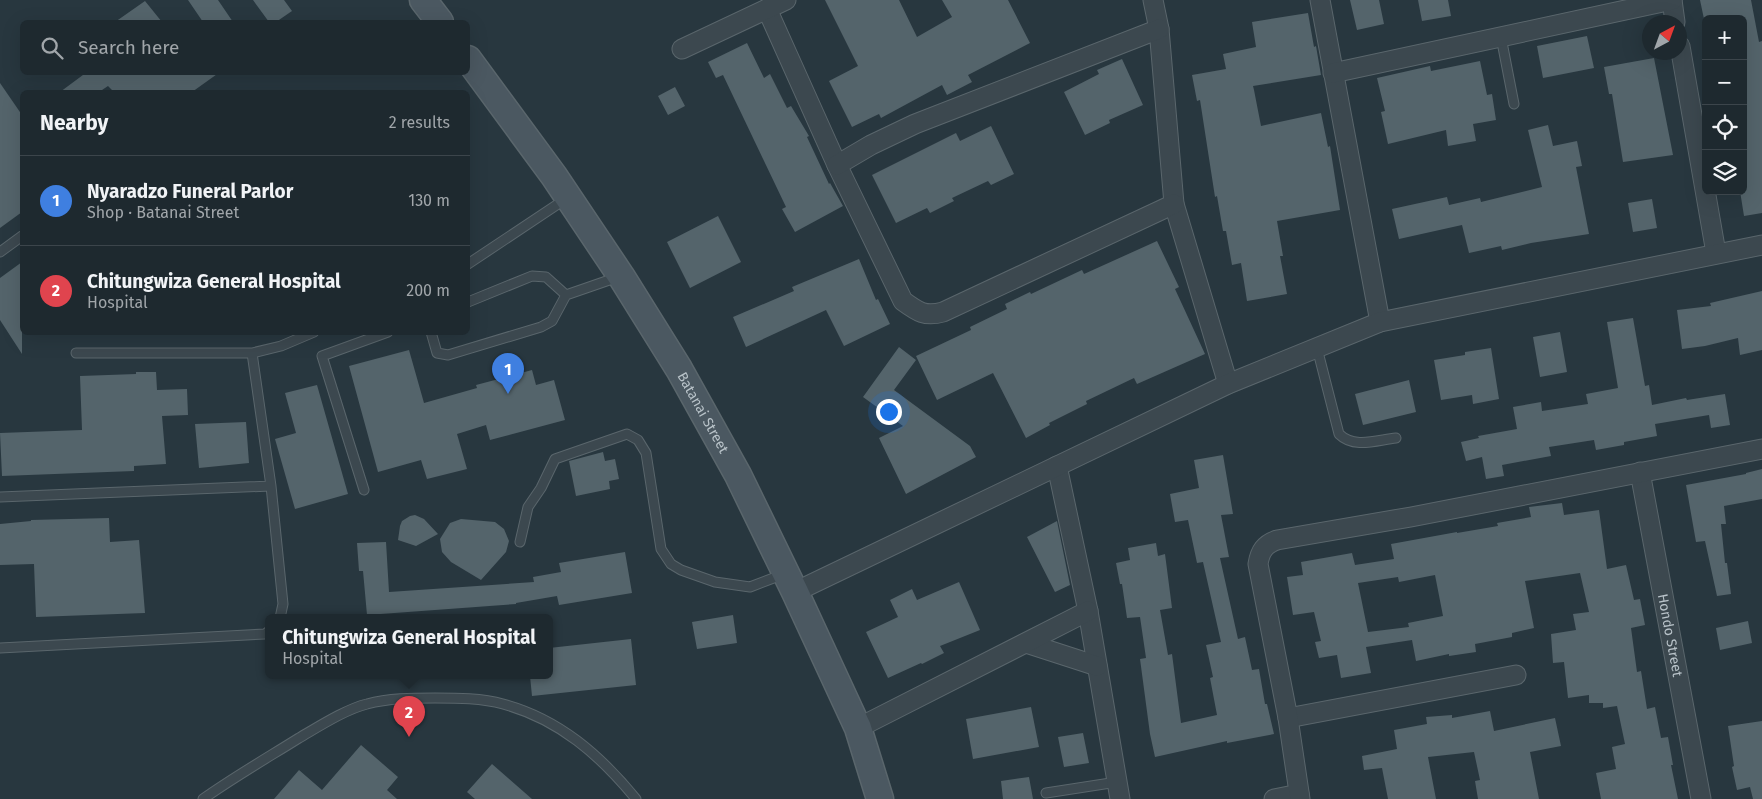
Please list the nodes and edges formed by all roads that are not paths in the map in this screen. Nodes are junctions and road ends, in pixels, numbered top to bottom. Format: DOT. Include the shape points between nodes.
graph roads {
  1 [pos="422,0"];
  2 [pos="786,0"];
  3 [pos="1153,0"];
  4 [pos="1320,0"];
  5 [pos="1672,0"];
  6 [pos="767,9"];
  7 [pos="1675,15"];
  8 [pos="438,20"];
  9 [pos="1159,29"];
  10 [pos="1501,36"];
  11 [pos="682,49"];
  12 [pos="1682,60"];
  13 [pos="470,62"];
  14 [pos="1333,73"];
  15 [pos="1514,104"];
  16 [pos="837,165"];
  17 [pos="569,197"];
  18 [pos="1174,204"];
  19 [pos="20,237"];
  20 [pos="1762,244"];
  21 [pos="0,252"];
  22 [pos="1716,253"];
  23 [pos="470,263"];
  24 [pos="620,276"];
  25 [pos="566,294"];
  26 [pos="470,301"];
  27 [pos="1380,322"];
  28 [pos="307,335"];
  29 [pos="380,335"];
  30 [pos="432,335"];
  31 [pos="1317,348"];
  32 [pos="76,353"];
  33 [pos="252,353"];
  34 [pos="1228,384"];
  35 [pos="1396,438"];
  36 [pos="1762,449"];
  37 [pos="1057,466"];
  38 [pos="1640,472"];
  39 [pos="271,486"];
  40 [pos="364,490"];
  41 [pos="0,497"];
  42 [pos="520,542"];
  43 [pos="790,583"];
  44 [pos="1088,611"];
  45 [pos="281,614"];
  46 [pos="265,634"];
  47 [pos="1026,643"];
  48 [pos="0,648"];
  49 [pos="1097,666"];
  50 [pos="1516,675"];
  51 [pos="1288,718"];
  52 [pos="858,728"];
  53 [pos="1118,790"];
  54 [pos="1046,793"];
  55 [pos="1299,797"];
  56 [pos="203,799"];
  57 [pos="636,799"];
  58 [pos="880,799"];
  59 [pos="1274,799"];
  60 [pos="1701,799"];
  1 -- 8 [label="street"];
  2 -- 6 [label="street"];
  3 -- 9 [label="street"];
  4 -- 14 [label="street"];
  5 -- 7 [label="street"];
  5 -- 10 [label="street"];
  6 -- 11 [label="street"];
  6 -- 16 [label="street"];
  9 -- 16 [label="street" via="914,124"];
  9 -- 18 [label="street"];
  10 -- 14 [label="street"];
  10 -- 15 [label="lane"];
  12 -- 22 [label="street"];
  13 -- 17 [label="street, Batanai Street"];
  14 -- 27 [label="street"];
  16 -- 18 [label="street" via="903,301 914,310 933,315"];
  17 -- 23 [label="lane"];
  17 -- 24 [label="street, Batanai Street"];
  18 -- 34 [label="street"];
  19 -- 21 [label="lane"];
  20 -- 22 [label="street"];
  22 -- 27 [label="street"];
  24 -- 25 [label="lane"];
  24 -- 43 [label="street, Batanai Street" via="688,386 738,476"];
  25 -- 26 [label="lane" via="546,277 532,276"];
  25 -- 30 [label="lane" via="552,321 541,327 448,355 438,353"];
  27 -- 31 [label="street"];
  28 -- 33 [label="lane"];
  29 -- 40 [label="lane" via="322,356"];
  31 -- 34 [label="street"];
  31 -- 35 [label="lane" via="1339,434 1346,441 1357,443"];
  32 -- 33 [label="lane"];
  33 -- 39 [label="lane"];
  34 -- 37 [label="street"];
  36 -- 38 [label="street"];
  37 -- 43 [label="street"];
  37 -- 44 [label="street"];
  38 -- 51 [label="street" via="1272,542 1263,550 1258,564"];
  38 -- 60 [label="street, Hondo Street"];
  39 -- 41 [label="lane"];
  39 -- 45 [label="lane"];
  42 -- 43 [label="lane" via="528,507 555,459 627,434 638,440 646,453 661,549 671,564 715,582 750,587"];
  43 -- 52 [label="street, Batanai Street"];
  44 -- 47 [label="street"];
  44 -- 49 [label="street"];
  46 -- 48 [label="lane"];
  47 -- 49 [label="street"];
  47 -- 52 [label="street"];
  49 -- 53 [label="street"];
  50 -- 51 [label="street"];
  51 -- 55 [label="street"];
  52 -- 58 [label="street, Batanai Street"];
  53 -- 54 [label="lane"];
  55 -- 59 [label="street"];
  56 -- 57 [label="lane" via="330,720 366,704 409,698 457,698 501,703 538,715 592,751"];
}
